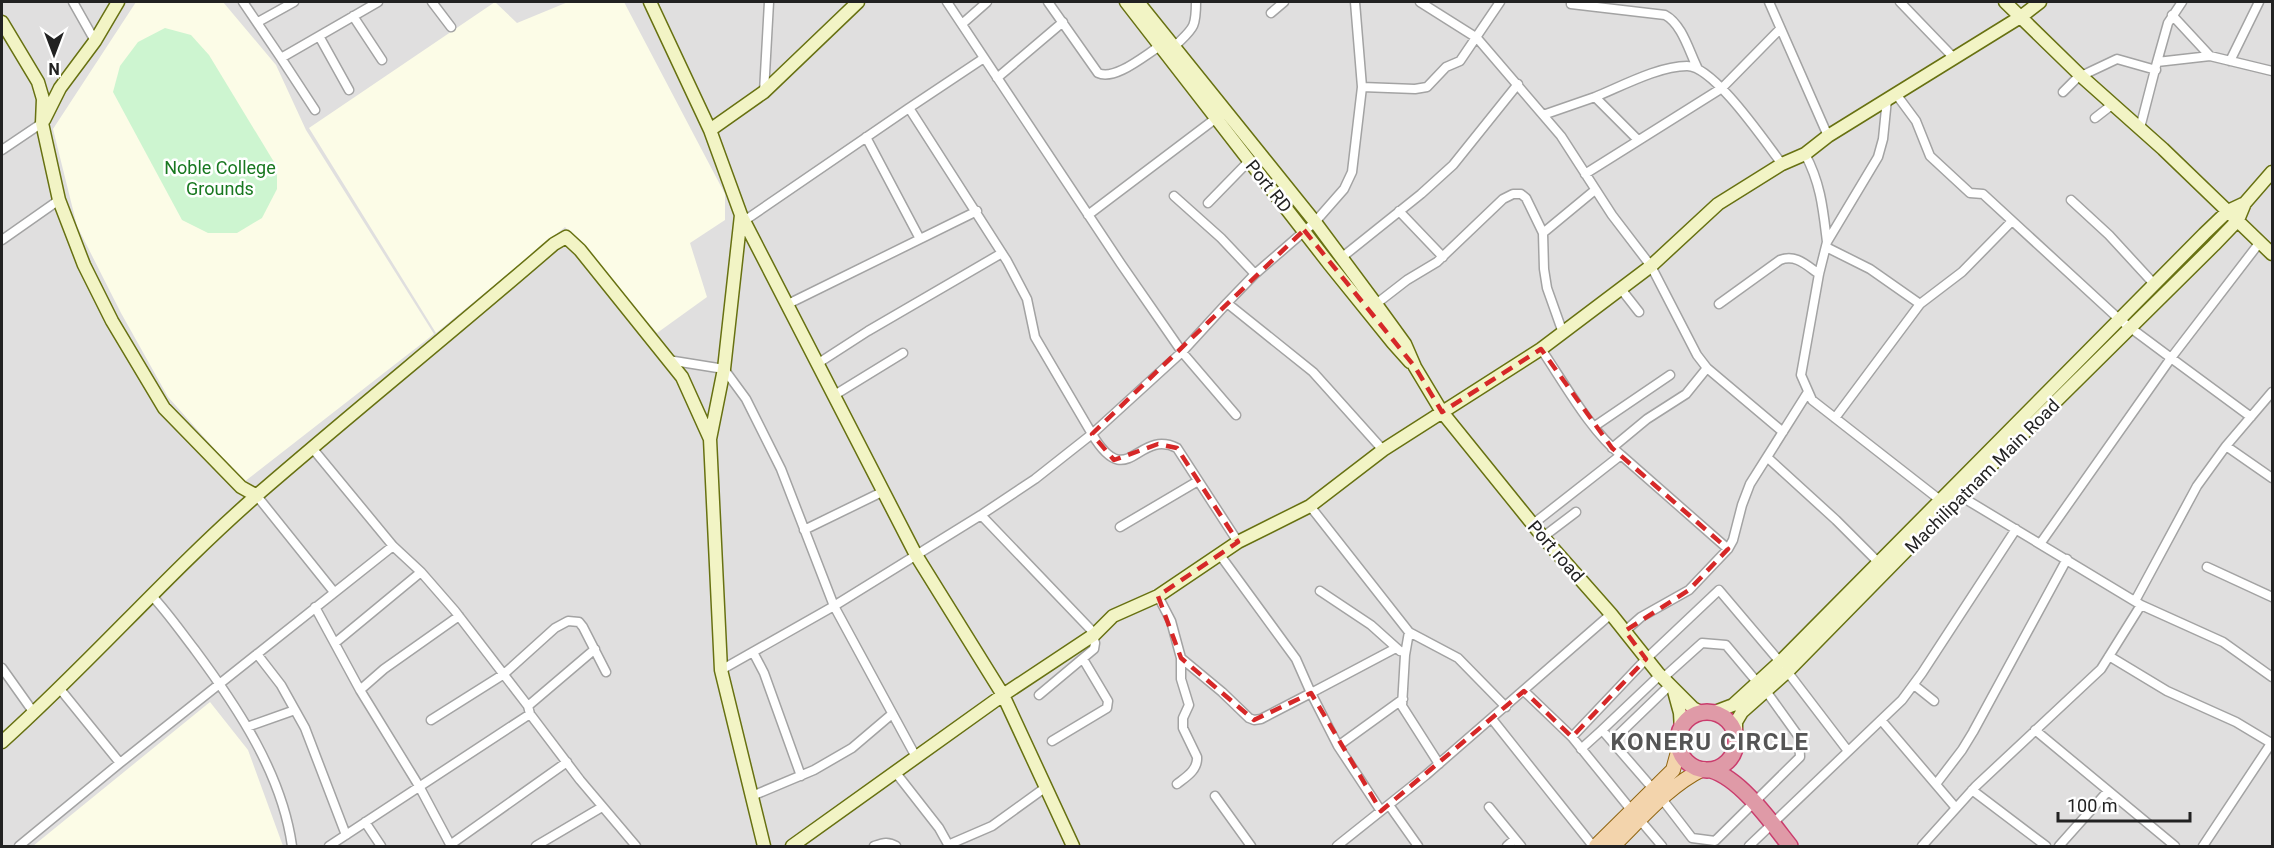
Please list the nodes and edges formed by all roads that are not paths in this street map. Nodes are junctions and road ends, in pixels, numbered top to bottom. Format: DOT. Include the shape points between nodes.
graph roads {
  1 [pos="73,2"];
  2 [pos="118,2"];
  3 [pos="243,2"];
  4 [pos="294,2"];
  5 [pos="378,2"];
  6 [pos="432,2"];
  7 [pos="650,2"];
  8 [pos="769,2"];
  9 [pos="858,2"];
  10 [pos="947,2"];
  11 [pos="987,2"];
  12 [pos="1048,2"];
  13 [pos="1126,2"];
  14 [pos="1138,2"];
  15 [pos="1196,2"];
  16 [pos="1284,2"];
  17 [pos="1355,2"];
  18 [pos="1420,2"];
  19 [pos="1500,2"];
  20 [pos="1644,2"];
  21 [pos="1769,2"];
  22 [pos="1900,2"];
  23 [pos="2005,2"];
  24 [pos="2040,2"];
  25 [pos="2259,2"];
  26 [pos="2178,3"];
  27 [pos="1571,4"];
  28 [pos="1641,12"];
  29 [pos="1271,13"];
  30 [pos="2172,15"];
  31 [pos="353,16"];
  32 [pos="2022,16"];
  33 [pos="258,22"];
  34 [pos="1063,22"];
  35 [pos="962,24"];
  36 [pos="2,26"];
  37 [pos="451,27"];
  38 [pos="1779,30"];
  39 [pos="319,36"];
  40 [pos="1477,38"];
  41 [pos="95,41"];
  42 [pos="1160,46"];
  43 [pos="1174,47"];
  44 [pos="2210,56"];
  45 [pos="281,58"];
  46 [pos="984,58"];
  47 [pos="1954,58"];
  48 [pos="382,60"];
  49 [pos="2230,61"];
  50 [pos="2156,66"];
  51 [pos="1697,67"];
  52 [pos="2272,71"];
  53 [pos="2081,76"];
  54 [pos="997,78"];
  55 [pos="1518,84"];
  56 [pos="1362,87"];
  57 [pos="1722,88"];
  58 [pos="349,90"];
  59 [pos="764,92"];
  60 [pos="2062,92"];
  61 [pos="1595,96"];
  62 [pos="1892,97"];
  63 [pos="2113,104"];
  64 [pos="909,108"];
  65 [pos="315,110"];
  66 [pos="1543,114"];
  67 [pos="2096,118"];
  68 [pos="1215,119"];
  69 [pos="42,123"];
  70 [pos="2140,128"];
  71 [pos="710,130"];
  72 [pos="1828,136"];
  73 [pos="866,137"];
  74 [pos="1638,140"];
  75 [pos="2,150"];
  76 [pos="1804,154"];
  77 [pos="1249,161"];
  78 [pos="1782,164"];
  79 [pos="2272,172"];
  80 [pos="1585,174"];
  81 [pos="1595,190"];
  82 [pos="1174,196"];
  83 [pos="59,200"];
  84 [pos="2072,200"];
  85 [pos="1208,203"];
  86 [pos="2245,203"];
  87 [pos="977,211"];
  88 [pos="1399,211"];
  89 [pos="2228,211"];
  90 [pos="1088,215"];
  91 [pos="743,218"];
  92 [pos="2238,220"];
  93 [pos="2012,221"];
  94 [pos="1315,222"];
  95 [pos="1304,230"];
  96 [pos="1543,233"];
  97 [pos="920,239"];
  98 [pos="2,240"];
  99 [pos="2260,242"];
  100 [pos="1826,244"];
  101 [pos="1002,253"];
  102 [pos="2272,254"];
  103 [pos="1443,257"];
  104 [pos="1341,258"];
  105 [pos="1651,266"];
  106 [pos="1255,274"];
  107 [pos="1819,274"];
  108 [pos="2155,285"];
  109 [pos="1621,289"];
  110 [pos="1227,303"];
  111 [pos="1376,304"];
  112 [pos="1719,304"];
  113 [pos="1920,304"];
  114 [pos="786,305"];
  115 [pos="1639,312"];
  116 [pos="2125,324"];
  117 [pos="1563,333"];
  118 [pos="1541,349"];
  119 [pos="1182,352"];
  120 [pos="903,353"];
  121 [pos="2171,358"];
  122 [pos="668,360"];
  123 [pos="817,364"];
  124 [pos="1415,367"];
  125 [pos="1707,368"];
  126 [pos="724,369"];
  127 [pos="1670,375"];
  128 [pos="1809,392"];
  129 [pos="2272,392"];
  130 [pos="833,396"];
  131 [pos="1442,412"];
  132 [pos="1236,415"];
  133 [pos="2250,417"];
  134 [pos="1834,418"];
  135 [pos="1595,426"];
  136 [pos="1783,432"];
  137 [pos="1092,434"];
  138 [pos="710,439"];
  139 [pos="2226,446"];
  140 [pos="1612,448"];
  141 [pos="314,449"];
  142 [pos="1383,450"];
  143 [pos="1621,454"];
  144 [pos="1768,458"];
  145 [pos="2272,478"];
  146 [pos="1198,482"];
  147 [pos="884,491"];
  148 [pos="1955,494"];
  149 [pos="257,496"];
  150 [pos="1940,500"];
  151 [pos="1310,506"];
  152 [pos="1576,512"];
  153 [pos="981,515"];
  154 [pos="1533,524"];
  155 [pos="1120,527"];
  156 [pos="2016,529"];
  157 [pos="804,530"];
  158 [pos="1543,537"];
  159 [pos="1238,542"];
  160 [pos="2040,544"];
  161 [pos="393,546"];
  162 [pos="1728,549"];
  163 [pos="916,555"];
  164 [pos="1220,555"];
  165 [pos="2067,559"];
  166 [pos="1878,563"];
  167 [pos="2206,567"];
  168 [pos="421,572"];
  169 [pos="1320,591"];
  170 [pos="334,592"];
  171 [pos="1158,596"];
  172 [pos="2272,597"];
  173 [pos="158,602"];
  174 [pos="2138,603"];
  175 [pos="834,606"];
  176 [pos="315,607"];
  177 [pos="1611,614"];
  178 [pos="459,616"];
  179 [pos="1625,631"];
  180 [pos="1409,632"];
  181 [pos="1094,634"];
  182 [pos="335,643"];
  183 [pos="1396,648"];
  184 [pos="595,649"];
  185 [pos="753,652"];
  186 [pos="257,654"];
  187 [pos="1405,655"];
  188 [pos="2109,656"];
  189 [pos="1181,658"];
  190 [pos="1083,659"];
  191 [pos="1646,659"];
  192 [pos="1783,667"];
  193 [pos="2,668"];
  194 [pos="721,670"];
  195 [pos="606,672"];
  196 [pos="504,674"];
  197 [pos="2272,677"];
  198 [pos="1666,682"];
  199 [pos="220,684"];
  200 [pos="1914,685"];
  201 [pos="1762,686"];
  202 [pos="360,690"];
  203 [pos="1524,691"];
  204 [pos="1311,693"];
  205 [pos="1003,694"];
  206 [pos="1039,695"];
  207 [pos="65,696"];
  208 [pos="1402,699"];
  209 [pos="1934,701"];
  210 [pos="1506,707"];
  211 [pos="295,710"];
  212 [pos="529,710"];
  213 [pos="34,712"];
  214 [pos="1707,713"];
  215 [pos="892,714"];
  216 [pos="1492,719"];
  217 [pos="431,720"];
  218 [pos="1881,720"];
  219 [pos="247,728"];
  220 [pos="1602,730"];
  221 [pos="1681,730"];
  222 [pos="2035,730"];
  223 [pos="1736,736"];
  224 [pos="1572,737"];
  225 [pos="1613,740"];
  226 [pos="1052,741"];
  227 [pos="2,742"];
  228 [pos="2272,742"];
  229 [pos="1338,746"];
  230 [pos="1679,748"];
  231 [pos="1581,749"];
  232 [pos="1848,751"];
  233 [pos="916,757"];
  234 [pos="1730,760"];
  235 [pos="567,762"];
  236 [pos="120,763"];
  237 [pos="1439,764"];
  238 [pos="1707,770"];
  239 [pos="896,772"];
  240 [pos="801,776"];
  241 [pos="1177,784"];
  242 [pos="1936,784"];
  243 [pos="419,786"];
  244 [pos="1737,786"];
  245 [pos="1046,788"];
  246 [pos="1972,790"];
  247 [pos="2109,791"];
  248 [pos="1658,794"];
  249 [pos="752,796"];
  250 [pos="1215,796"];
  251 [pos="1754,803"];
  252 [pos="1389,805"];
  253 [pos="602,807"];
  254 [pos="1489,807"];
  255 [pos="1956,808"];
  256 [pos="1381,811"];
  257 [pos="1636,815"];
  258 [pos="365,822"];
  259 [pos="1772,824"];
  260 [pos="346,835"];
  261 [pos="1515,839"];
  262 [pos="19,846"];
  263 [pos="291,846"];
  264 [pos="329,846"];
  265 [pos="381,846"];
  266 [pos="450,846"];
  267 [pos="537,846"];
  268 [pos="636,846"];
  269 [pos="764,846"];
  270 [pos="792,846"];
  271 [pos="874,846"];
  272 [pos="896,846"];
  273 [pos="948,846"];
  274 [pos="1073,846"];
  275 [pos="1251,846"];
  276 [pos="1337,846"];
  277 [pos="1418,846"];
  278 [pos="1507,846"];
  279 [pos="1521,846"];
  280 [pos="1595,846"];
  281 [pos="1613,846"];
  282 [pos="1662,846"];
  283 [pos="1749,846"];
  284 [pos="1790,846"];
  285 [pos="1922,846"];
  286 [pos="2046,846"];
  287 [pos="2059,846"];
  288 [pos="2175,846"];
  289 [pos="2203,846"];
  1 -- 41 [label="street"];
  2 -- 41 [label="street"];
  3 -- 33 [label="street"];
  4 -- 33 [label="street"];
  5 -- 31 [label="street"];
  6 -- 37 [label="street"];
  7 -- 71 [label="street"];
  8 -- 59 [label="street"];
  9 -- 59 [label="street"];
  10 -- 35 [label="street"];
  11 -- 35 [label="street"];
  12 -- 34 [label="street"];
  13 -- 42 [label="street, Port RD"];
  14 -- 43 [label="street"];
  15 -- 43 [label="street" via="1194,27"];
  16 -- 29 [label="street"];
  17 -- 56 [label="street"];
  18 -- 40 [label="street"];
  19 -- 40 [label="street"];
  20 -- 28 [label="street"];
  21 -- 38 [label="street"];
  22 -- 47 [label="street"];
  23 -- 32 [label="street"];
  24 -- 32 [label="street"];
  25 -- 49 [label="street"];
  26 -- 30 [label="street"];
  27 -- 28 [label="street"];
  28 -- 51 [label="street" via="1670,18"];
  30 -- 44 [label="street"];
  30 -- 50 [label="street"];
  31 -- 39 [label="street"];
  31 -- 48 [label="street"];
  32 -- 47 [label="street"];
  32 -- 53 [label="street"];
  33 -- 45 [label="street"];
  34 -- 42 [label="street" via="1104,76 1114,75"];
  34 -- 54 [label="street"];
  35 -- 46 [label="street"];
  36 -- 69 [label="street" via="38,82 43,99"];
  38 -- 57 [label="street"];
  38 -- 72 [label="street"];
  39 -- 45 [label="street"];
  39 -- 58 [label="street"];
  40 -- 55 [label="street"];
  40 -- 56 [label="street" via="1460,61 1446,67 1427,87"];
  41 -- 69 [label="street" via="60,88"];
  42 -- 68 [label="street, Port RD"];
  43 -- 94 [label="street"];
  44 -- 49 [label="street"];
  44 -- 50 [label="street"];
  45 -- 65 [label="street"];
  46 -- 54 [label="street"];
  46 -- 64 [label="street"];
  47 -- 62 [label="street"];
  49 -- 52 [label="street"];
  50 -- 53 [label="street" via="2117,59"];
  50 -- 70 [label="street"];
  51 -- 57 [label="street"];
  51 -- 61 [label="street" via="1672,67"];
  53 -- 60 [label="street"];
  53 -- 63 [label="street"];
  54 -- 90 [label="street"];
  55 -- 66 [label="street"];
  55 -- 88 [label="street" via="1454,165"];
  56 -- 94 [label="street" via="1352,172 1344,189"];
  57 -- 74 [label="street"];
  57 -- 78 [label="street"];
  59 -- 71 [label="street"];
  61 -- 66 [label="street"];
  61 -- 74 [label="street"];
  62 -- 72 [label="street"];
  62 -- 93 [label="street" via="1916,121 1930,156 1970,193 1983,194"];
  62 -- 100 [label="street" via="1878,157"];
  63 -- 67 [label="street"];
  63 -- 70 [label="street"];
  64 -- 73 [label="street"];
  64 -- 87 [label="street"];
  66 -- 80 [label="street"];
  68 -- 77 [label="street, Port RD"];
  68 -- 90 [label="street"];
  69 -- 75 [label="street"];
  69 -- 83 [label="street"];
  70 -- 89 [label="street"];
  71 -- 91 [label="street"];
  72 -- 76 [label="street"];
  73 -- 91 [label="street"];
  73 -- 97 [label="street"];
  74 -- 80 [label="street"];
  76 -- 78 [label="street"];
  76 -- 100 [label="street" via="1821,191"];
  77 -- 85 [label="street"];
  77 -- 95 [label="street, Port RD"];
  78 -- 105 [label="street" via="1718,204"];
  79 -- 86 [label="street, Machilipatnam Main Road"];
  80 -- 81 [label="street"];
  81 -- 96 [label="street"];
  81 -- 105 [label="street"];
  82 -- 106 [label="street"];
  83 -- 98 [label="street"];
  83 -- 149 [label="street" via="84,265 112,321 164,408 241,487"];
  84 -- 108 [label="street"];
  86 -- 89 [label="street, Machilipatnam Main Road"];
  86 -- 92 [label="street, Machilipatnam Main Road"];
  87 -- 97 [label="street"];
  87 -- 101 [label="street"];
  88 -- 103 [label="street"];
  88 -- 104 [label="street"];
  89 -- 92 [label="street"];
  89 -- 108 [label="street, Machilipatnam Main Road"];
  90 -- 119 [label="street"];
  91 -- 114 [label="street"];
  91 -- 126 [label="street"];
  92 -- 99 [label="street"];
  92 -- 116 [label="street, Machilipatnam Main Road"];
  93 -- 113 [label="street" via="1962,272"];
  93 -- 116 [label="street"];
  94 -- 95 [label="street"];
  94 -- 104 [label="street"];
  95 -- 106 [label="street"];
  95 -- 124 [label="street, Port RD"];
  96 -- 103 [label="street" via="1526,198 1514,194 1503,199"];
  96 -- 117 [label="street" via="1547,288"];
  97 -- 114 [label="street"];
  99 -- 102 [label="street"];
  99 -- 121 [label="street"];
  100 -- 107 [label="street"];
  100 -- 113 [label="street"];
  101 -- 123 [label="street"];
  101 -- 137 [label="street" via="1027,299 1035,337"];
  103 -- 111 [label="street"];
  104 -- 111 [label="street"];
  105 -- 109 [label="street"];
  105 -- 125 [label="street"];
  106 -- 110 [label="street"];
  107 -- 112 [label="street" via="1795,258 1780,260"];
  107 -- 128 [label="street" via="1801,375"];
  108 -- 116 [label="street, Machilipatnam Main Road"];
  109 -- 115 [label="street"];
  109 -- 117 [label="street"];
  110 -- 119 [label="street"];
  110 -- 142 [label="street" via="1313,372"];
  111 -- 124 [label="street" via="1405,344"];
  113 -- 134 [label="street"];
  114 -- 123 [label="street"];
  116 -- 121 [label="street"];
  116 -- 148 [label="street, Machilipatnam Main Road"];
  117 -- 118 [label="street"];
  118 -- 131 [label="street"];
  118 -- 135 [label="street"];
  119 -- 132 [label="street"];
  119 -- 137 [label="street"];
  120 -- 130 [label="street"];
  121 -- 133 [label="street"];
  121 -- 160 [label="street"];
  122 -- 126 [label="street"];
  122 -- 138 [label="street" via="682,377"];
  122 -- 141 [label="street" via="566,237"];
  123 -- 130 [label="street"];
  124 -- 131 [label="street, Port road"];
  125 -- 136 [label="street"];
  125 -- 140 [label="street" via="1686,394"];
  126 -- 138 [label="street"];
  126 -- 157 [label="street" via="746,399 781,469"];
  127 -- 135 [label="street"];
  128 -- 134 [label="street" via="1812,400"];
  128 -- 136 [label="street"];
  129 -- 133 [label="street"];
  130 -- 147 [label="street"];
  131 -- 142 [label="street"];
  131 -- 154 [label="street, Port road"];
  133 -- 139 [label="street"];
  134 -- 150 [label="street"];
  135 -- 140 [label="street"];
  136 -- 144 [label="street"];
  137 -- 146 [label="street" via="1102,451 1114,460 1168,444 1176,448"];
  137 -- 153 [label="street"];
  138 -- 194 [label="street"];
  139 -- 145 [label="street"];
  139 -- 174 [label="street" via="2197,486"];
  140 -- 143 [label="street"];
  141 -- 149 [label="street"];
  141 -- 161 [label="street"];
  142 -- 151 [label="street"];
  143 -- 154 [label="street"];
  143 -- 162 [label="street"];
  144 -- 162 [label="street" via="1750,484"];
  144 -- 166 [label="street"];
  146 -- 155 [label="street"];
  146 -- 159 [label="street"];
  147 -- 157 [label="street"];
  147 -- 163 [label="street"];
  148 -- 150 [label="street, Machilipatnam Main Road"];
  148 -- 156 [label="street"];
  148 -- 192 [label="street, Machilipatnam Main Road"];
  149 -- 170 [label="street"];
  149 -- 173 [label="street" via="199,549"];
  150 -- 166 [label="street, Machilipatnam Main Road"];
  151 -- 159 [label="street"];
  151 -- 180 [label="street"];
  152 -- 158 [label="street"];
  153 -- 163 [label="street"];
  153 -- 181 [label="street"];
  154 -- 158 [label="street, Port road"];
  156 -- 160 [label="street"];
  156 -- 200 [label="street"];
  157 -- 175 [label="street"];
  158 -- 177 [label="street, Port road"];
  159 -- 164 [label="street"];
  160 -- 165 [label="street"];
  161 -- 168 [label="street"];
  161 -- 170 [label="street"];
  162 -- 179 [label="street" via="1689,590 1641,617"];
  163 -- 175 [label="street"];
  163 -- 205 [label="street"];
  164 -- 171 [label="street"];
  164 -- 204 [label="street" via="1296,659"];
  165 -- 174 [label="street"];
  165 -- 242 [label="street" via="1973,732"];
  166 -- 192 [label="street, Machilipatnam Main Road"];
  167 -- 172 [label="street"];
  168 -- 178 [label="street"];
  168 -- 182 [label="street"];
  169 -- 183 [label="street" via="1362,618"];
  170 -- 176 [label="street"];
  171 -- 181 [label="street" via="1113,616"];
  171 -- 189 [label="street" via="1171,621"];
  173 -- 199 [label="street"];
  173 -- 207 [label="street" via="106,640"];
  174 -- 188 [label="street"];
  174 -- 197 [label="street" via="2223,642"];
  175 -- 185 [label="street"];
  175 -- 215 [label="street"];
  176 -- 182 [label="street"];
  176 -- 186 [label="street"];
  177 -- 179 [label="street, Port road"];
  177 -- 203 [label="street"];
  178 -- 196 [label="street"];
  178 -- 202 [label="street"];
  179 -- 191 [label="street, Port road"];
  180 -- 187 [label="street"];
  180 -- 210 [label="street" via="1458,658"];
  181 -- 190 [label="street" via="1094,649"];
  181 -- 205 [label="street"];
  182 -- 202 [label="street"];
  183 -- 187 [label="street"];
  183 -- 204 [label="street"];
  184 -- 195 [label="street"];
  184 -- 196 [label="street" via="579,622 568,621"];
  184 -- 212 [label="street"];
  185 -- 194 [label="street"];
  185 -- 240 [label="street"];
  186 -- 199 [label="street"];
  186 -- 211 [label="street"];
  187 -- 208 [label="street"];
  188 -- 222 [label="street" via="2101,669"];
  188 -- 228 [label="street" via="2167,692"];
  189 -- 204 [label="street" via="1254,720"];
  189 -- 241 [label="street" via="1181,679 1189,705 1183,728 1198,762"];
  190 -- 206 [label="street"];
  190 -- 226 [label="street" via="1108,701 1107,708"];
  191 -- 192 [label="street" via="1719,590"];
  191 -- 198 [label="street, Port road"];
  191 -- 224 [label="street"];
  192 -- 201 [label="street, Machilipatnam Main Road"];
  192 -- 232 [label="street"];
  193 -- 213 [label="street"];
  194 -- 249 [label="street"];
  196 -- 212 [label="street"];
  196 -- 217 [label="street"];
  198 -- 201 [label="street" via="1702,643 1726,645"];
  198 -- 214 [label="street, Port road" via="1693,708"];
  198 -- 220 [label="street"];
  198 -- 221 [label="street, Port road" via="1680,713"];
  198 -- 225 [label="street"];
  199 -- 219 [label="street"];
  199 -- 236 [label="street"];
  200 -- 209 [label="street"];
  200 -- 218 [label="street"];
  201 -- 214 [label="street, Machilipatnam Main Road" via="1733,705"];
  201 -- 223 [label="street, Machilipatnam Main Road" via="1736,722"];
  201 -- 251 [label="street" via="1799,737 1800,758"];
  202 -- 243 [label="street"];
  203 -- 210 [label="street"];
  203 -- 224 [label="street"];
  204 -- 229 [label="street"];
  205 -- 233 [label="street"];
  205 -- 245 [label="street"];
  207 -- 213 [label="street"];
  207 -- 236 [label="street"];
  208 -- 229 [label="street"];
  208 -- 237 [label="street" via="1402,706"];
  210 -- 216 [label="street"];
  211 -- 219 [label="street"];
  211 -- 260 [label="street"];
  212 -- 235 [label="street"];
  212 -- 243 [label="street"];
  213 -- 227 [label="street"];
  214 -- 221 [label="highway" via="1686,722"];
  214 -- 223 [label="highway" via="1727,720"];
  215 -- 233 [label="street"];
  215 -- 240 [label="street" via="852,748"];
  216 -- 237 [label="street"];
  216 -- 280 [label="street"];
  218 -- 232 [label="street"];
  218 -- 242 [label="street"];
  219 -- 263 [label="street" via="281,799"];
  220 -- 225 [label="street"];
  220 -- 231 [label="street"];
  221 -- 230 [label="highway"];
  222 -- 246 [label="street"];
  222 -- 247 [label="street"];
  223 -- 234 [label="highway"];
  224 -- 231 [label="street"];
  225 -- 248 [label="street"];
  228 -- 289 [label="street"];
  229 -- 256 [label="street"];
  230 -- 238 [label="highway" via="1688,762"];
  230 -- 248 [label="main road" via="1673,770"];
  231 -- 257 [label="street"];
  232 -- 259 [label="street"];
  233 -- 239 [label="street"];
  234 -- 238 [label="highway"];
  234 -- 244 [label="highway"];
  235 -- 253 [label="street"];
  235 -- 266 [label="street"];
  236 -- 262 [label="street"];
  237 -- 252 [label="street"];
  238 -- 244 [label="highway" via="1721,773"];
  238 -- 248 [label="main road" via="1694,773"];
  239 -- 270 [label="street"];
  239 -- 273 [label="street"];
  240 -- 249 [label="street"];
  242 -- 255 [label="street"];
  243 -- 258 [label="street"];
  243 -- 266 [label="street"];
  244 -- 251 [label="highway"];
  245 -- 273 [label="street" via="992,826"];
  245 -- 274 [label="street"];
  246 -- 255 [label="street"];
  246 -- 286 [label="street"];
  247 -- 287 [label="street"];
  247 -- 288 [label="street"];
  248 -- 251 [label="street" via="1692,838 1715,841"];
  248 -- 257 [label="main road"];
  249 -- 269 [label="street"];
  250 -- 275 [label="street"];
  251 -- 259 [label="highway"];
  252 -- 256 [label="street"];
  252 -- 277 [label="street"];
  253 -- 267 [label="street"];
  253 -- 268 [label="street"];
  254 -- 261 [label="street"];
  255 -- 285 [label="street"];
  256 -- 276 [label="street"];
  257 -- 280 [label="main road"];
  257 -- 281 [label="main road"];
  257 -- 282 [label="street"];
  258 -- 260 [label="street"];
  258 -- 265 [label="street"];
  259 -- 283 [label="street"];
  259 -- 284 [label="highway"];
  260 -- 264 [label="street"];
  261 -- 278 [label="street"];
  261 -- 279 [label="street"];
  271 -- 272 [label="street"];
}
